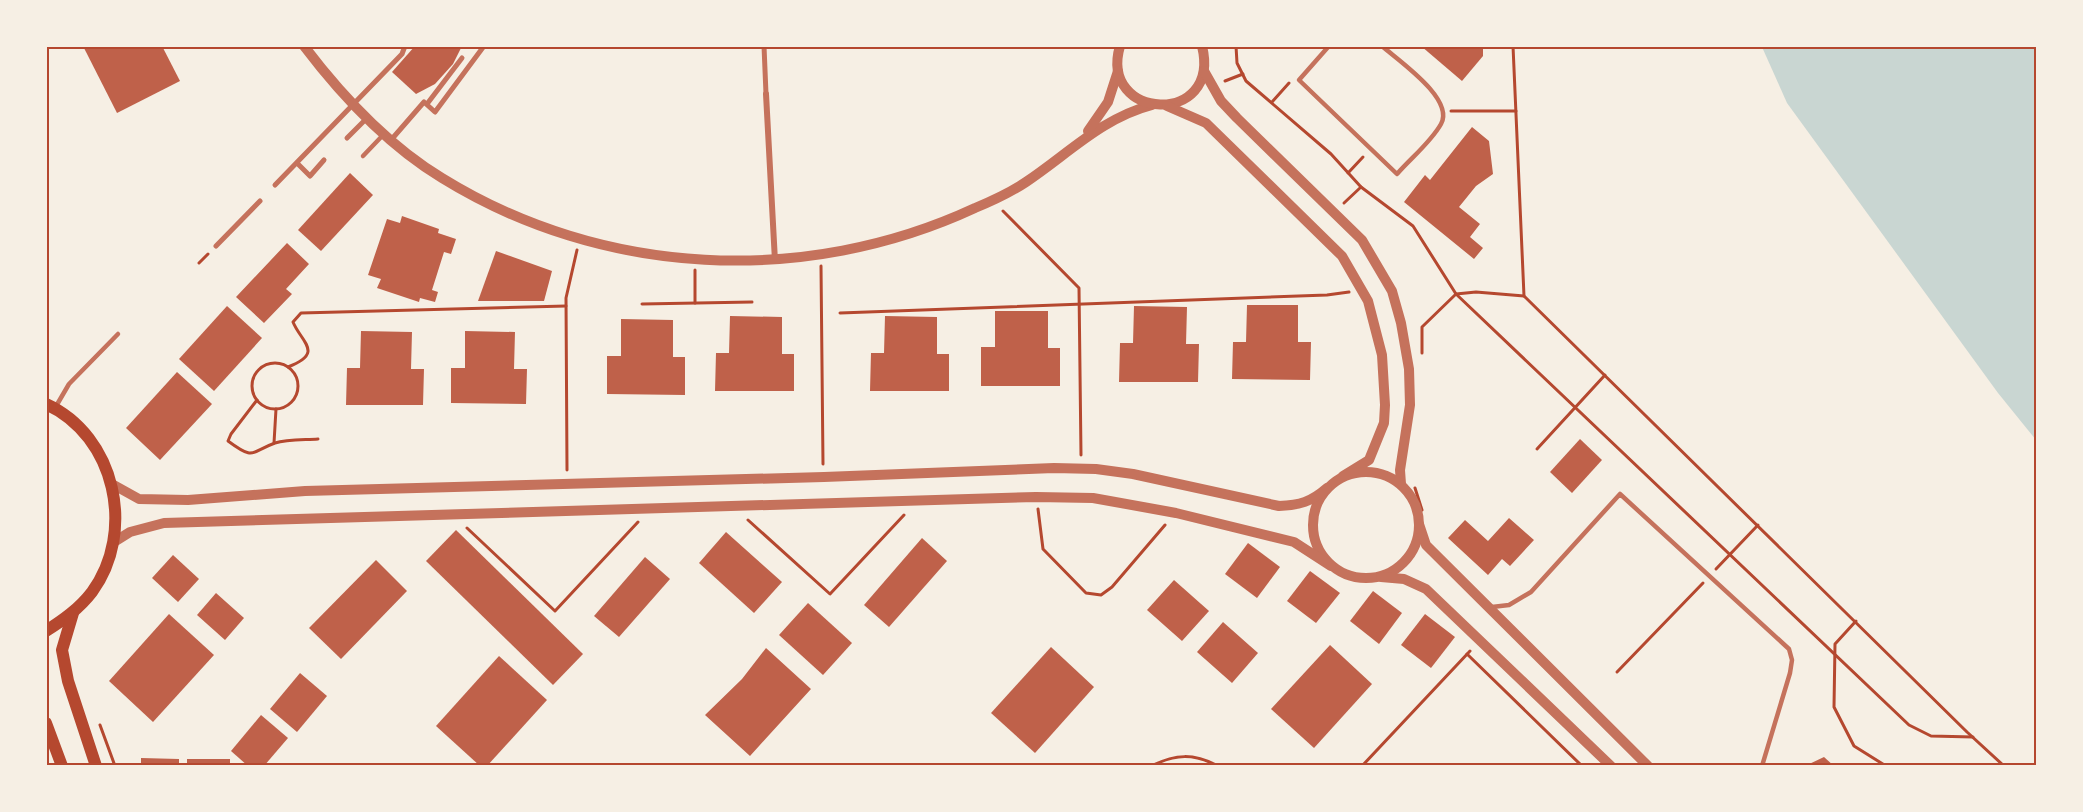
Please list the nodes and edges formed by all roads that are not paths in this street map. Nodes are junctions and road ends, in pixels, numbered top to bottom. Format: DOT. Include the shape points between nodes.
graph roads {
  1 [pos="304,46"];
  2 [pos="405,46"];
  3 [pos="484,46"];
  4 [pos="764,46"];
  5 [pos="1120,46"];
  6 [pos="1202,46"];
  7 [pos="1329,46"];
  8 [pos="1382,46"];
  9 [pos="462,58"];
  10 [pos="1118,71"];
  11 [pos="1204,71"];
  12 [pos="766,94"];
  13 [pos="427,104"];
  14 [pos="1152,105"];
  15 [pos="1167,106"];
  16 [pos="367,118"];
  17 [pos="388,137"];
  18 [pos="347,138"];
  19 [pos="1080,140"];
  20 [pos="363,156"];
  21 [pos="324,160"];
  22 [pos="297,163"];
  23 [pos="275,185"];
  24 [pos="260,201"];
  25 [pos="216,246"];
  26 [pos="776,261"];
  27 [pos="118,334"];
  28 [pos="51,406"];
  29 [pos="1343,476"];
  30 [pos="112,484"];
  31 [pos="1401,484"];
  32 [pos="1327,488"];
  33 [pos="1419,524"];
  34 [pos="114,542"];
  35 [pos="1332,566"];
  36 [pos="1378,577"];
  37 [pos="1489,608"];
  38 [pos="73,613"];
  39 [pos="46,631"];
  40 [pos="46,723"];
  41 [pos="61,764"];
  42 [pos="96,765"];
  43 [pos="1611,765"];
  44 [pos="1648,765"];
  45 [pos="1762,765"];
  1 -- 16 [label="street"];
  2 -- 22 [label="street" via="402,54"];
  3 -- 13 [label="street" via="435,112"];
  4 -- 12 [label="street"];
  5 -- 10 [label="street"];
  6 -- 11 [label="street"];
  7 -- 8 [label="lane" via="1299,80 1397,174 1442,123 1444,111 1438,96"];
  9 -- 13 [label="street"];
  10 -- 14 [label="street" via="1130,93"];
  10 -- 19 [label="street" via="1098,121"];
  11 -- 15 [label="street" via="1191,94"];
  11 -- 31 [label="street" via="1221,101 1362,240 1392,291 1407,351 1410,405"];
  12 -- 26 [label="street"];
  13 -- 17 [label="street" via="424,102"];
  14 -- 15 [label="street"];
  14 -- 19 [label="street" via="1132,110"];
  15 -- 29 [label="street" via="1206,123 1342,256 1363,291 1382,355 1386,405 1384,423 1369,460"];
  16 -- 17 [label="street"];
  16 -- 18 [label="street"];
  17 -- 20 [label="lane"];
  17 -- 26 [label="street" via="441,177 481,200 580,240 695,260"];
  19 -- 26 [label="street" via="1025,182 934,225 890,239"];
  21 -- 22 [label="street" via="310,176"];
  22 -- 23 [label="street"];
  24 -- 25 [label="street"];
  27 -- 28 [label="lane"];
  28 -- 30 [label="main road" via="89,438"];
  29 -- 31 [label="street" via="1373,472"];
  29 -- 32 [label="street"];
  30 -- 32 [label="street" via="139,499 188,500 305,491 1081,469 1133,474 1279,506 1300,506 1313,501"];
  30 -- 34 [label="main road"];
  31 -- 33 [label="street" via="1417,509"];
  32 -- 35 [label="street" via="1317,503 1314,537 1320,553"];
  33 -- 36 [label="street" via="1416,542 1407,558"];
  33 -- 37 [label="street" via="1426,545"];
  34 -- 35 [label="street" via="130,532 164,523 918,499 1093,498 1176,513 1294,542"];
  34 -- 38 [label="main road" via="92,592"];
  35 -- 36 [label="street" via="1361,578"];
  36 -- 43 [label="street" via="1404,579 1426,589"];
  37 -- 44 [label="street"];
  37 -- 45 [label="lane" via="1509,605 1531,592 1620,494 1789,649 1792,660"];
  38 -- 39 [label="main road"];
  38 -- 42 [label="main road" via="62,650 68,681"];
  40 -- 41 [label="main road"];
}
